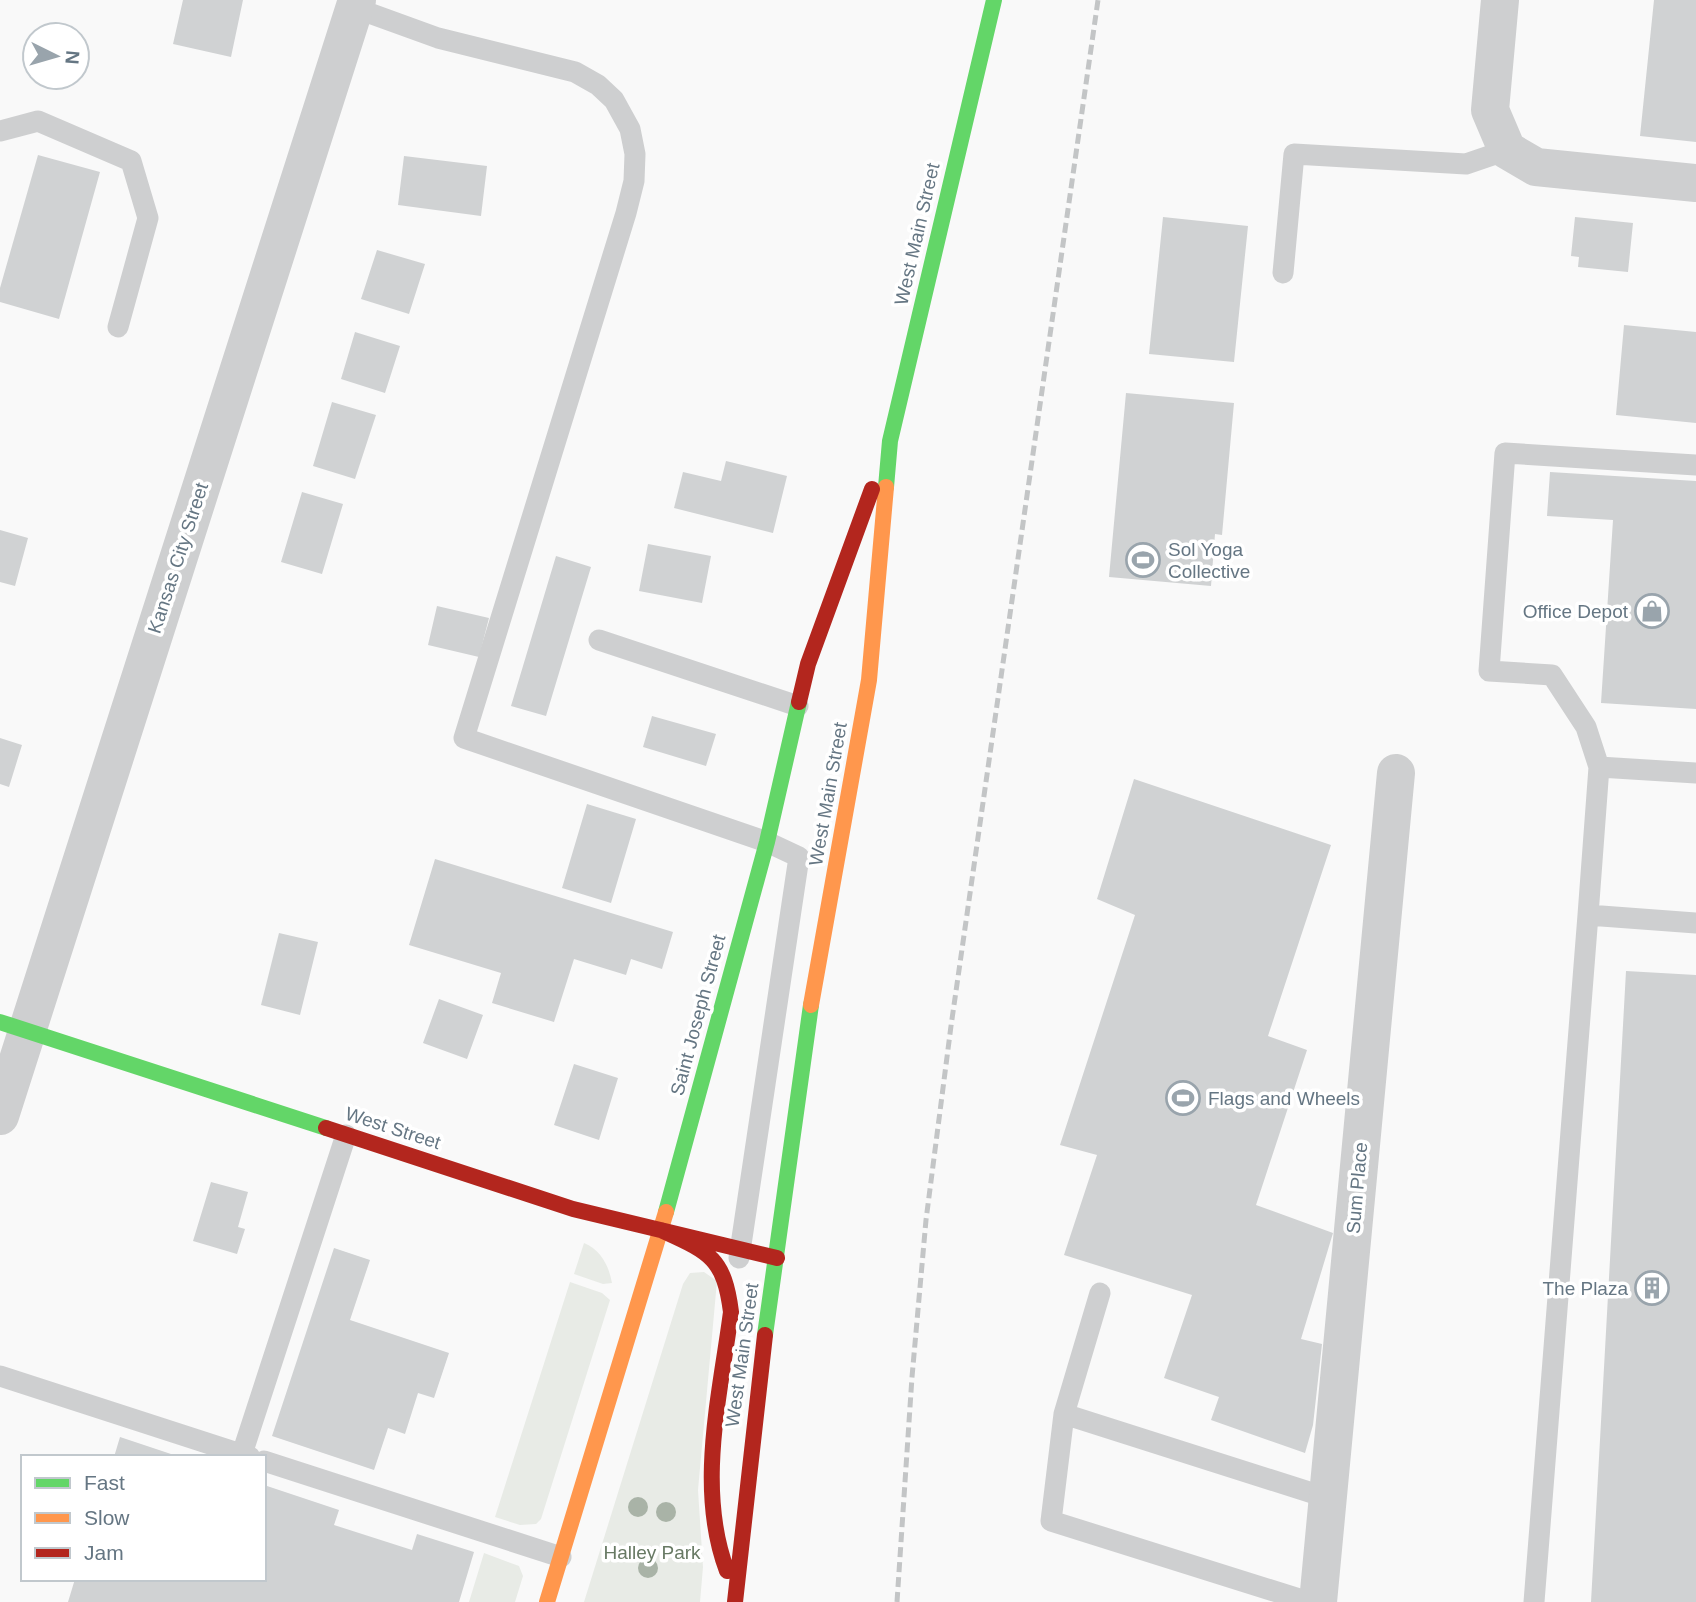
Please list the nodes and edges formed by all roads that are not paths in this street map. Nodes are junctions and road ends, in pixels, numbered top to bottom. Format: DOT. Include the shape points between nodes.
graph roads {
  1 [pos="994,0"];
  2 [pos="1500,0"];
  3 [pos="356,4"];
  4 [pos="0,131"];
  5 [pos="1507,150"];
  6 [pos="1696,183"];
  7 [pos="1283,273"];
  8 [pos="118,327"];
  9 [pos="890,441"];
  10 [pos="1696,465"];
  11 [pos="598,640"];
  12 [pos="798,706"];
  13 [pos="1599,767"];
  14 [pos="1396,773"];
  15 [pos="1696,773"];
  16 [pos="767,842"];
  17 [pos="1588,915"];
  18 [pos="1696,922"];
  19 [pos="14,1026"];
  20 [pos="0,1116"];
  21 [pos="346,1135"];
  22 [pos="661,1230"];
  23 [pos="740,1249"];
  24 [pos="777,1258"];
  25 [pos="1100,1293"];
  26 [pos="731,1312"];
  27 [pos="0,1376"];
  28 [pos="1064,1414"];
  29 [pos="246,1455"];
  30 [pos="266,1462"];
  31 [pos="1328,1498"];
  32 [pos="561,1557"];
  33 [pos="735,1599"];
  34 [pos="547,1602"];
  35 [pos="1309,1602"];
  36 [pos="1318,1602"];
  37 [pos="1534,1602"];
  1 -- 9 [label="main road, West Main Street"];
  2 -- 5 [label="street" via="1490,110"];
  3 -- 16 [label="lane" via="438,38 575,72 614,100 630,129 635,154 626,213 464,738"];
  3 -- 19 [label="street, Kansas City Street"];
  4 -- 8 [label="lane" via="38,121 131,161 148,218"];
  5 -- 6 [label="street" via="1536,167"];
  5 -- 7 [label="lane" via="1466,164 1294,154"];
  9 -- 12 [label="main road, Saint Joseph Street" via="808,664"];
  9 -- 24 [label="main road, West Main Street" via="869,680 808,1023"];
  10 -- 13 [label="lane" via="1505,453 1489,671 1552,675 1586,727"];
  11 -- 12 [label="lane"];
  12 -- 16 [label="main road, Saint Joseph Street"];
  13 -- 15 [label="lane"];
  13 -- 17 [label="lane"];
  14 -- 31 [label="street, Sum Place"];
  16 -- 22 [label="main road, Saint Joseph Street"];
  16 -- 23 [label="lane" via="799,857"];
  17 -- 18 [label="lane"];
  17 -- 37 [label="lane"];
  19 -- 20 [label="street, Kansas City Street"];
  19 -- 21 [label="main road, West Street"];
  21 -- 22 [label="main road, West Street" via="573,1209"];
  21 -- 29 [label="lane"];
  22 -- 23 [label="main road, West Street"];
  22 -- 26 [label="main road" via="715,1258 729,1290"];
  22 -- 32 [label="main road, Saint Joseph Street"];
  23 -- 24 [label="main road, West Street"];
  23 -- 26 [label="lane"];
  24 -- 33 [label="main road, West Main Street"];
  25 -- 28 [label="lane"];
  26 -- 33 [label="main road" via="710,1474 719,1550"];
  27 -- 29 [label="lane"];
  28 -- 31 [label="lane"];
  28 -- 35 [label="lane" via="1051,1521"];
  30 -- 32 [label="lane"];
  31 -- 36 [label="street, Sum Place"];
  32 -- 34 [label="main road, Saint Joseph Street"];
}
